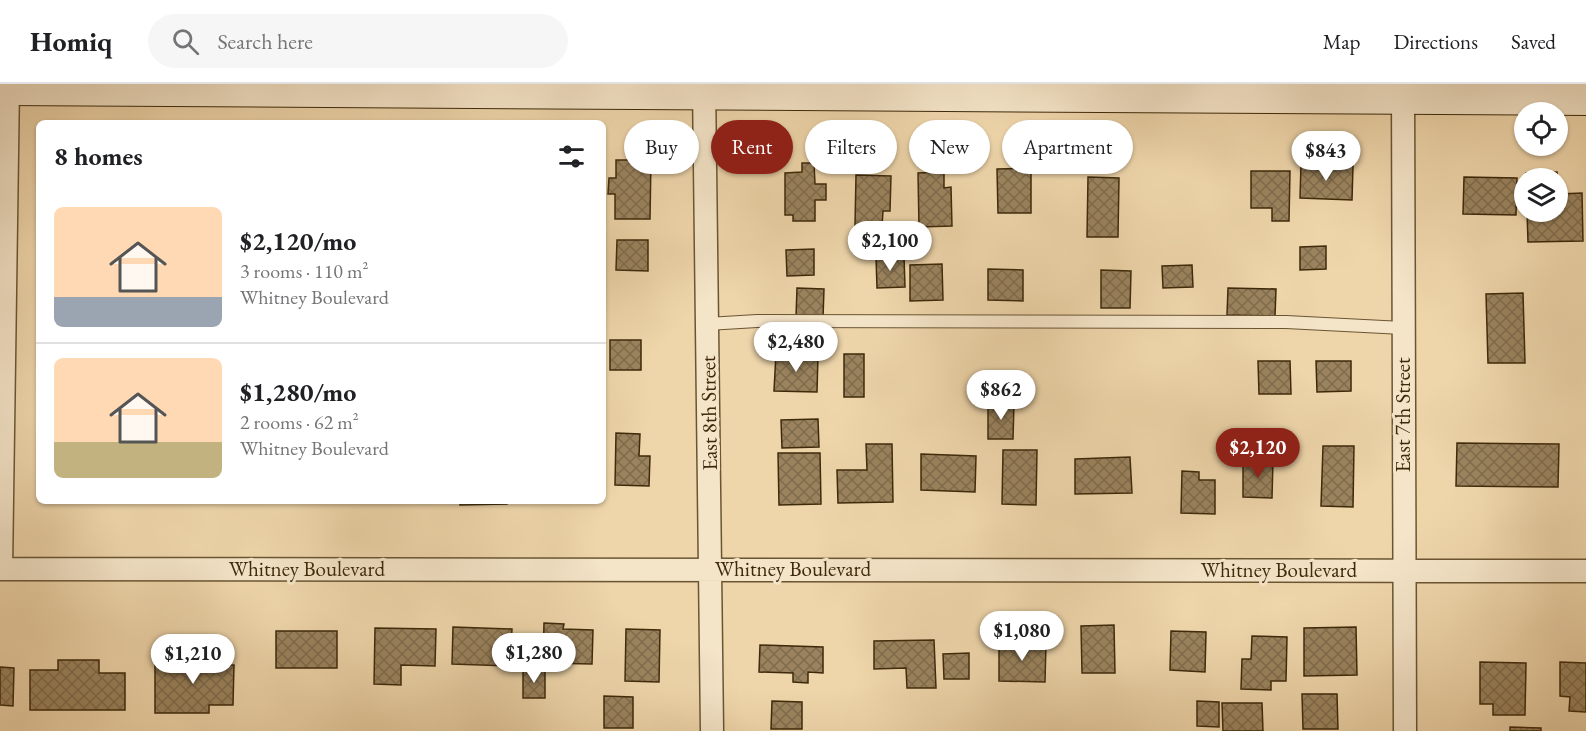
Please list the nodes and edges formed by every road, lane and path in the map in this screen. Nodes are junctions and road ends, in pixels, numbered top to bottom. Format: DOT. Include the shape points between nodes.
graph roads {
  1 [pos="5,87"];
  2 [pos="704,90"];
  3 [pos="1403,91"];
  4 [pos="1586,99"];
  5 [pos="708,324"];
  6 [pos="1403,328"];
  7 [pos="711,568"];
  8 [pos="0,569"];
  9 [pos="1404,570"];
  10 [pos="1586,572"];
  11 [pos="712,731"];
  12 [pos="1405,731"];
  1 -- 2 [label="main road"];
  1 -- 8 [label="street"];
  2 -- 3 [label="main road"];
  2 -- 5 [label="street, East 8th Street"];
  3 -- 4 [label="main road"];
  3 -- 6 [label="street, East 7th Street"];
  5 -- 6 [label="lane" via="1263,322"];
  5 -- 7 [label="street, East 8th Street"];
  6 -- 9 [label="street, East 7th Street"];
  7 -- 8 [label="street, Whitney Boulevard"];
  7 -- 9 [label="street, Whitney Boulevard"];
  7 -- 11 [label="street, East 8th Street"];
  9 -- 10 [label="street, Whitney Boulevard"];
  9 -- 12 [label="street, East 7th Street"];
}
